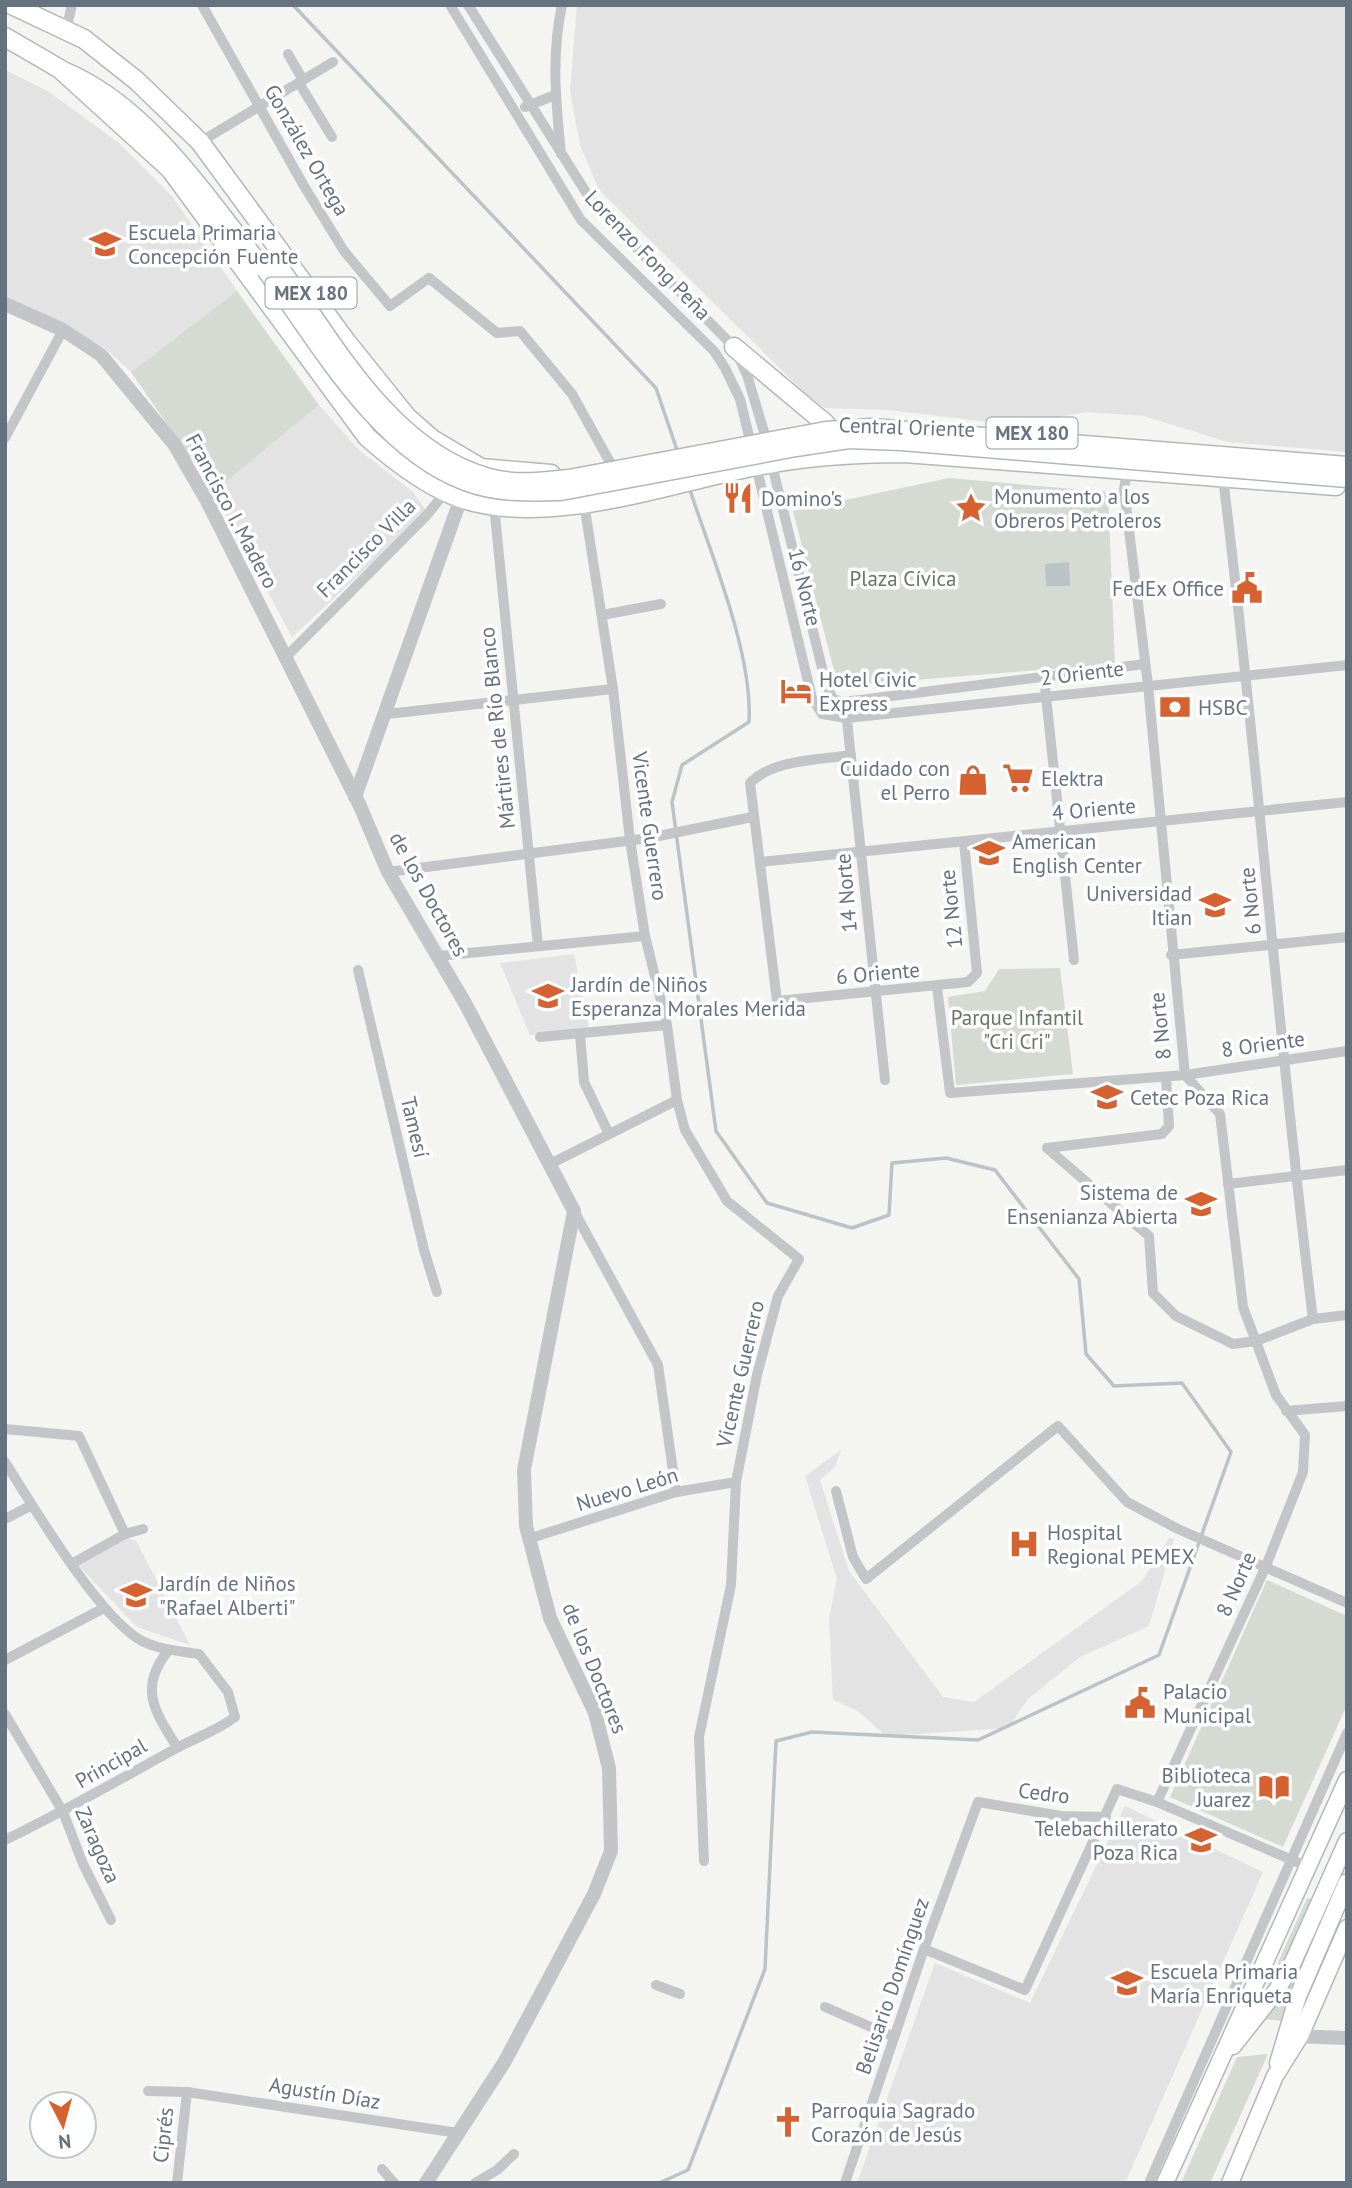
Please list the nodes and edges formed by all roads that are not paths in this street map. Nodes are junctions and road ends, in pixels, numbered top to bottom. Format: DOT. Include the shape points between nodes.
graph roads {
  1 [pos="12,5"];
  2 [pos="72,5"];
  3 [pos="202,5"];
  4 [pos="450,5"];
  5 [pos="468,5"];
  6 [pos="562,5"];
  7 [pos="66,30"];
  8 [pos="6,38"];
  9 [pos="288,54"];
  10 [pos="333,62"];
  11 [pos="61,69"];
  12 [pos="301,81"];
  13 [pos="555,95"];
  14 [pos="529,104"];
  15 [pos="259,107"];
  16 [pos="518,112"];
  17 [pos="178,123"];
  18 [pos="332,137"];
  19 [pos="200,142"];
  20 [pos="562,157"];
  21 [pos="594,205"];
  22 [pos="581,219"];
  23 [pos="270,267"];
  24 [pos="5,304"];
  25 [pos="63,330"];
  26 [pos="734,347"];
  27 [pos="826,424"];
  28 [pos="758,436"];
  29 [pos="5,438"];
  30 [pos="1135,440"];
  31 [pos="1347,458"];
  32 [pos="475,464"];
  33 [pos="611,464"];
  34 [pos="764,465"];
  35 [pos="1347,466"];
  36 [pos="1126,472"];
  37 [pos="1223,478"];
  38 [pos="1347,479"];
  39 [pos="1347,486"];
  40 [pos="454,495"];
  41 [pos="584,503"];
  42 [pos="494,505"];
  43 [pos="806,603"];
  44 [pos="660,604"];
  45 [pos="790,607"];
  46 [pos="602,615"];
  47 [pos="285,657"];
  48 [pos="1145,664"];
  49 [pos="1347,666"];
  50 [pos="1248,675"];
  51 [pos="1044,677"];
  52 [pos="1148,685"];
  53 [pos="613,689"];
  54 [pos="1046,697"];
  55 [pos="512,700"];
  56 [pos="839,701"];
  57 [pos="387,714"];
  58 [pos="822,714"];
  59 [pos="847,718"];
  60 [pos="851,755"];
  61 [pos="355,797"];
  62 [pos="1347,802"];
  63 [pos="1260,812"];
  64 [pos="752,817"];
  65 [pos="1159,823"];
  66 [pos="1060,830"];
  67 [pos="630,840"];
  68 [pos="964,842"];
  69 [pos="530,853"];
  70 [pos="862,853"];
  71 [pos="760,862"];
  72 [pos="388,872"];
  73 [pos="645,936"];
  74 [pos="1347,937"];
  75 [pos="1274,945"];
  76 [pos="538,946"];
  77 [pos="1171,955"];
  78 [pos="438,956"];
  79 [pos="1074,960"];
  80 [pos="358,970"];
  81 [pos="977,973"];
  82 [pos="937,988"];
  83 [pos="874,991"];
  84 [pos="667,1025"];
  85 [pos="580,1034"];
  86 [pos="540,1037"];
  87 [pos="1347,1051"];
  88 [pos="1285,1059"];
  89 [pos="1185,1075"];
  90 [pos="1166,1077"];
  91 [pos="885,1080"];
  92 [pos="677,1100"];
  93 [pos="609,1134"];
  94 [pos="552,1163"];
  95 [pos="1347,1170"];
  96 [pos="1295,1176"];
  97 [pos="1228,1184"];
  98 [pos="574,1210"];
  99 [pos="437,1292"];
  100 [pos="1347,1315"];
  101 [pos="1313,1319"];
  102 [pos="1256,1341"];
  103 [pos="1347,1406"];
  104 [pos="1286,1411"];
  105 [pos="5,1429"];
  106 [pos="5,1462"];
  107 [pos="736,1482"];
  108 [pos="836,1491"];
  109 [pos="676,1492"];
  110 [pos="32,1505"];
  111 [pos="5,1519"];
  112 [pos="143,1529"];
  113 [pos="125,1534"];
  114 [pos="531,1538"];
  115 [pos="73,1563"];
  116 [pos="1266,1566"];
  117 [pos="1347,1603"];
  118 [pos="104,1608"];
  119 [pos="168,1651"];
  120 [pos="5,1660"];
  121 [pos="5,1714"];
  122 [pos="1347,1733"];
  123 [pos="177,1747"];
  124 [pos="1347,1780"];
  125 [pos="978,1802"];
  126 [pos="1157,1802"];
  127 [pos="63,1812"];
  128 [pos="1106,1817"];
  129 [pos="5,1840"];
  130 [pos="1347,1841"];
  131 [pos="704,1861"];
  132 [pos="1299,1862"];
  133 [pos="1347,1882"];
  134 [pos="111,1920"];
  135 [pos="1347,1928"];
  136 [pos="924,1949"];
  137 [pos="656,1985"];
  138 [pos="680,1994"];
  139 [pos="825,2007"];
  140 [pos="1292,2036"];
  141 [pos="894,2037"];
  142 [pos="1347,2038"];
  143 [pos="1220,2062"];
  144 [pos="148,2091"];
  145 [pos="187,2092"];
  146 [pos="458,2133"];
  147 [pos="514,2154"];
  148 [pos="382,2169"];
  149 [pos="177,2183"];
  150 [pos="394,2183"];
  151 [pos="426,2183"];
  152 [pos="475,2183"];
  153 [pos="845,2183"];
  154 [pos="1149,2183"];
  155 [pos="1165,2183"];
  156 [pos="1230,2183"];
  1 -- 7 [label="main road, MEX 180"];
  2 -- 7 [label="street"];
  3 -- 15 [label="street, González Ortega"];
  4 -- 16 [label="street, Lorenzo Fong Peña"];
  5 -- 14 [label="street, Lorenzo Fong Peña"];
  6 -- 13 [label="street" via="555,34"];
  7 -- 17 [label="main road, MEX 180" via="137,81"];
  8 -- 11 [label="main road, MEX 180"];
  9 -- 12 [label="street"];
  10 -- 12 [label="street"];
  11 -- 23 [label="main road" via="108,92 169,152"];
  11 -- 40 [label="main road, MEX 180" via="170,169 367,437 405,468"];
  12 -- 15 [label="street"];
  12 -- 18 [label="street"];
  13 -- 14 [label="street"];
  13 -- 20 [label="street"];
  14 -- 16 [label="street"];
  14 -- 20 [label="street, Lorenzo Fong Peña"];
  15 -- 19 [label="street"];
  15 -- 33 [label="street, González Ortega" via="344,251 390,306 429,278 497,333 520,331 572,394"];
  16 -- 22 [label="street, Lorenzo Fong Peña"];
  17 -- 19 [label="main road, MEX 180"];
  17 -- 23 [label="main road"];
  19 -- 32 [label="main road, MEX 180" via="407,417 432,439"];
  20 -- 21 [label="street, Lorenzo Fong Peña"];
  21 -- 22 [label="street"];
  21 -- 26 [label="street, Lorenzo Fong Peña"];
  22 -- 28 [label="street, Lorenzo Fong Peña" via="714,351"];
  23 -- 35 [label="main road, bridge" via="381,407 412,438 448,463 490,478 530,483 569,479 826,431 872,429"];
  23 -- 38 [label="main road, bridge" via="393,439 426,464 466,483 513,493 561,492 849,440"];
  24 -- 25 [label="street, Francisco I. Madero"];
  25 -- 29 [label="street"];
  25 -- 47 [label="street, Francisco I. Madero" via="101,355 174,444"];
  26 -- 27 [label="main road"];
  26 -- 28 [label="street, Lorenzo Fong Peña" via="747,375"];
  27 -- 28 [label="main road, Central Oriente / MEX 180"];
  27 -- 30 [label="main road, Central Oriente / MEX 180" via="906,424"];
  28 -- 33 [label="main road, Central Oriente / MEX 180"];
  28 -- 34 [label="street, Lorenzo Fong Peña"];
  30 -- 31 [label="main road, Central Oriente / MEX 180"];
  30 -- 36 [label="street, 8 Norte"];
  32 -- 33 [label="main road, MEX 180" via="547,475"];
  32 -- 40 [label="street"];
  34 -- 36 [label="main road, Central Oriente / MEX 180" via="841,453 905,453"];
  34 -- 41 [label="main road, Central Oriente / MEX 180"];
  34 -- 43 [label="street, 16 Norte"];
  34 -- 45 [label="street, 16 Norte"];
  36 -- 37 [label="main road, Central Oriente / MEX 180"];
  36 -- 48 [label="street, 8 Norte" via="1124,489"];
  37 -- 39 [label="main road, Central Oriente / MEX 180"];
  37 -- 50 [label="street, 6 Norte"];
  40 -- 42 [label="main road, MEX 180"];
  40 -- 47 [label="street, Francisco Villa"];
  40 -- 57 [label="street"];
  41 -- 42 [label="main road, MEX 180"];
  41 -- 46 [label="street, Vicente Guerrero"];
  42 -- 55 [label="street, Mártires de Río Blanco"];
  43 -- 45 [label="street"];
  43 -- 56 [label="street, 16 Norte" via="826,684"];
  44 -- 46 [label="street"];
  45 -- 58 [label="street, 16 Norte" via="812,698"];
  46 -- 53 [label="street, Vicente Guerrero"];
  47 -- 61 [label="street, Francisco I. Madero"];
  48 -- 51 [label="street, 2 Oriente"];
  48 -- 52 [label="street, 8 Norte"];
  49 -- 50 [label="street, 2 Oriente"];
  50 -- 52 [label="street, 2 Oriente"];
  50 -- 63 [label="street, 6 Norte"];
  51 -- 54 [label="street"];
  51 -- 56 [label="street, 2 Oriente"];
  52 -- 54 [label="street, 2 Oriente"];
  52 -- 65 [label="street, 8 Norte"];
  53 -- 55 [label="street"];
  53 -- 67 [label="street, Vicente Guerrero"];
  54 -- 59 [label="street, 2 Oriente"];
  54 -- 66 [label="street"];
  55 -- 57 [label="street"];
  55 -- 69 [label="street, Mártires de Río Blanco"];
  56 -- 59 [label="street, 14 Norte"];
  57 -- 61 [label="street"];
  58 -- 59 [label="street, 2 Oriente"];
  59 -- 60 [label="street, 14 Norte"];
  60 -- 64 [label="street" via="787,764 759,774 750,783"];
  60 -- 70 [label="street, 14 Norte"];
  61 -- 72 [label="street, de los Doctores"];
  62 -- 63 [label="street, 4 Oriente"];
  63 -- 65 [label="street, 4 Oriente"];
  63 -- 75 [label="street, 6 Norte"];
  64 -- 67 [label="street"];
  64 -- 71 [label="street"];
  65 -- 66 [label="street, 4 Oriente"];
  65 -- 77 [label="street, 8 Norte"];
  66 -- 68 [label="street, 4 Oriente"];
  66 -- 79 [label="street"];
  67 -- 69 [label="street"];
  67 -- 73 [label="street, Vicente Guerrero"];
  68 -- 70 [label="street, 4 Oriente"];
  68 -- 81 [label="street, 12 Norte"];
  69 -- 72 [label="street"];
  69 -- 76 [label="street, Mártires de Río Blanco"];
  70 -- 71 [label="street, 4 Oriente"];
  70 -- 83 [label="street, 14 Norte"];
  71 -- 83 [label="street, 6 Oriente" via="777,1001"];
  72 -- 78 [label="street, de los Doctores"];
  73 -- 76 [label="street"];
  73 -- 84 [label="street, Vicente Guerrero"];
  74 -- 75 [label="street"];
  75 -- 77 [label="street"];
  75 -- 88 [label="street, 6 Norte"];
  76 -- 78 [label="street"];
  77 -- 89 [label="street, 8 Norte"];
  78 -- 94 [label="street, de los Doctores"];
  80 -- 99 [label="street, Tamesí"];
  81 -- 82 [label="street, 6 Oriente" via="968,982"];
  82 -- 83 [label="street, 6 Oriente"];
  82 -- 90 [label="street, 8 Oriente" via="950,1093"];
  83 -- 91 [label="street, 14 Norte"];
  84 -- 85 [label="street"];
  84 -- 92 [label="street, Vicente Guerrero"];
  85 -- 86 [label="street"];
  85 -- 93 [label="street" via="584,1082"];
  87 -- 88 [label="street, 8 Oriente"];
  88 -- 89 [label="street, 8 Oriente"];
  88 -- 96 [label="street, 6 Norte"];
  89 -- 90 [label="street, 8 Oriente"];
  89 -- 97 [label="street, 8 Norte" via="1220,1114"];
  90 -- 102 [label="street" via="1169,1126 1162,1134 1047,1148 1149,1236 1153,1293 1176,1317 1233,1344"];
  92 -- 93 [label="street"];
  92 -- 107 [label="street, Vicente Guerrero" via="685,1130 727,1201 801,1257 778,1296"];
  93 -- 94 [label="street"];
  94 -- 98 [label="street, de los Doctores"];
  95 -- 96 [label="street"];
  96 -- 97 [label="street"];
  96 -- 101 [label="street, 6 Norte"];
  97 -- 102 [label="street, 8 Norte" via="1243,1307"];
  98 -- 109 [label="street, de los Doctores" via="658,1365"];
  98 -- 114 [label="street, de los Doctores" via="524,1469 524,1506"];
  100 -- 101 [label="street"];
  101 -- 102 [label="street"];
  102 -- 104 [label="street, 8 Norte"];
  103 -- 104 [label="street"];
  104 -- 116 [label="street, 8 Norte" via="1305,1435 1303,1472"];
  105 -- 113 [label="street" via="79,1436"];
  106 -- 110 [label="street"];
  107 -- 109 [label="street, Nuevo León"];
  107 -- 131 [label="street, Vicente Guerrero" via="731,1585 699,1737"];
  108 -- 116 [label="street" via="853,1558 866,1579 1058,1426 1126,1502"];
  109 -- 114 [label="street, Nuevo León"];
  110 -- 111 [label="street"];
  110 -- 115 [label="street"];
  112 -- 113 [label="street"];
  113 -- 115 [label="street"];
  114 -- 146 [label="street, de los Doctores" via="550,1618 594,1713 609,1768 611,1851 594,1894 505,2061"];
  115 -- 118 [label="street"];
  116 -- 117 [label="street"];
  116 -- 126 [label="street, 8 Norte"];
  118 -- 119 [label="street" via="140,1640"];
  118 -- 120 [label="street"];
  119 -- 123 [label="street" via="154,1668 151,1690 158,1717"];
  119 -- 123 [label="street, Principal" via="199,1654 228,1692 235,1717 214,1733"];
  121 -- 127 [label="street, Zaragoza"];
  122 -- 132 [label="street"];
  123 -- 127 [label="street, Principal"];
  124 -- 132 [label="main road"];
  125 -- 128 [label="street, Cedro" via="1061,1816"];
  125 -- 136 [label="street, Belisario Domínguez"];
  126 -- 128 [label="street" via="1117,1789"];
  126 -- 132 [label="street"];
  127 -- 129 [label="street, Principal"];
  127 -- 134 [label="street, Zaragoza"];
  128 -- 136 [label="street" via="1025,1990"];
  130 -- 143 [label="main road" via="1277,1990"];
  132 -- 143 [label="main road"];
  132 -- 154 [label="street"];
  133 -- 140 [label="main road" via="1307,1972"];
  135 -- 140 [label="main road"];
  136 -- 141 [label="street, Belisario Domínguez"];
  137 -- 138 [label="street"];
  139 -- 141 [label="street"];
  140 -- 142 [label="street"];
  140 -- 156 [label="main road"];
  141 -- 153 [label="street, Belisario Domínguez"];
  143 -- 155 [label="main road"];
  144 -- 145 [label="street, Agustín Díaz"];
  145 -- 146 [label="street, Agustín Díaz"];
  145 -- 149 [label="street, Ciprés"];
  146 -- 151 [label="street, de los Doctores"];
  147 -- 152 [label="street"];
  148 -- 150 [label="street"];
}
